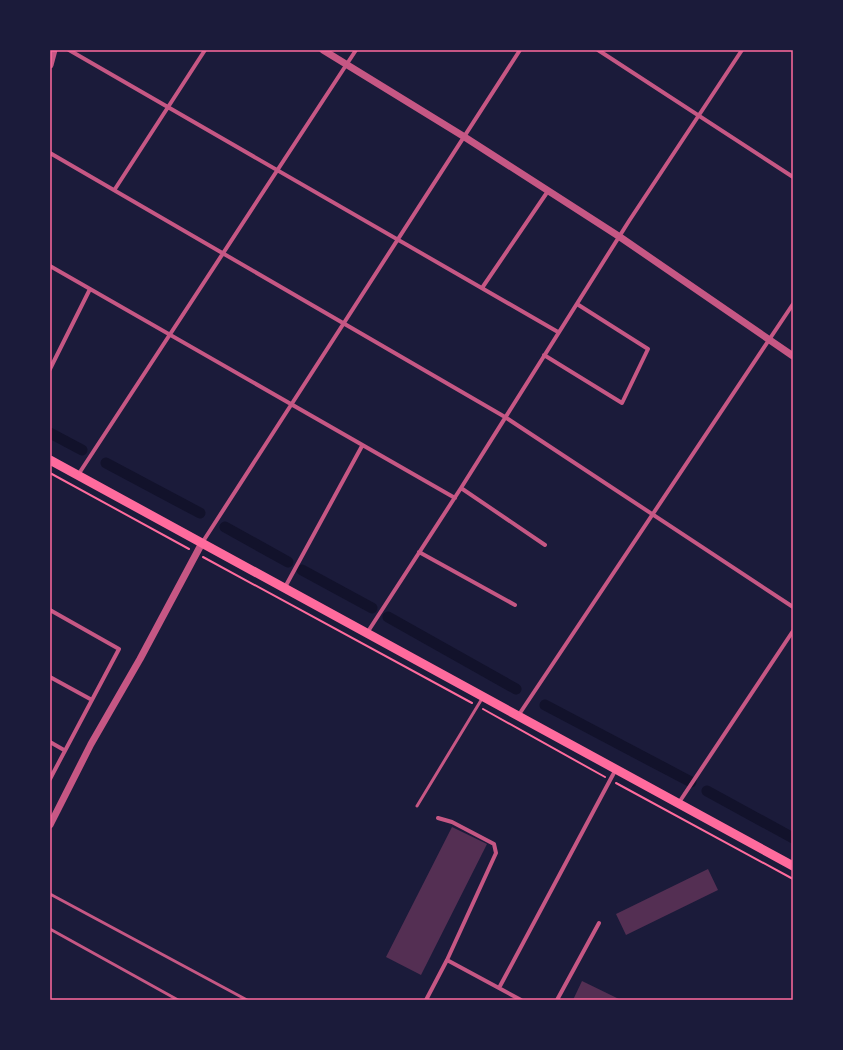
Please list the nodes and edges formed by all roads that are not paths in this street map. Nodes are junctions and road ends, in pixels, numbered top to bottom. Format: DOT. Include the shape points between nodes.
graph roads {
  1 [pos="54,50"];
  2 [pos="69,50"];
  3 [pos="205,50"];
  4 [pos="323,50"];
  5 [pos="356,50"];
  6 [pos="520,50"];
  7 [pos="598,50"];
  8 [pos="742,50"];
  9 [pos="346,65"];
  10 [pos="50,66"];
  11 [pos="168,108"];
  12 [pos="699,116"];
  13 [pos="463,136"];
  14 [pos="50,153"];
  15 [pos="278,170"];
  16 [pos="793,177"];
  17 [pos="115,189"];
  18 [pos="548,191"];
  19 [pos="620,237"];
  20 [pos="397,239"];
  21 [pos="224,253"];
  22 [pos="50,266"];
  23 [pos="482,288"];
  24 [pos="90,289"];
  25 [pos="577,304"];
  26 [pos="793,304"];
  27 [pos="344,322"];
  28 [pos="558,332"];
  29 [pos="170,336"];
  30 [pos="769,340"];
  31 [pos="544,355"];
  32 [pos="793,356"];
  33 [pos="50,369"];
  34 [pos="290,405"];
  35 [pos="505,417"];
  36 [pos="362,446"];
  37 [pos="50,460"];
  38 [pos="78,475"];
  39 [pos="461,488"];
  40 [pos="455,498"];
  41 [pos="653,514"];
  42 [pos="202,544"];
  43 [pos="545,545"];
  44 [pos="420,552"];
  45 [pos="284,589"];
  46 [pos="515,606"];
  47 [pos="793,607"];
  48 [pos="50,610"];
  49 [pos="793,632"];
  50 [pos="366,634"];
  51 [pos="50,677"];
  52 [pos="483,697"];
  53 [pos="92,700"];
  54 [pos="518,717"];
  55 [pos="50,742"];
  56 [pos="64,750"];
  57 [pos="616,769"];
  58 [pos="50,780"];
  59 [pos="678,804"];
  60 [pos="417,806"];
  61 [pos="438,818"];
  62 [pos="50,825"];
  63 [pos="793,866"];
  64 [pos="50,894"];
  65 [pos="599,923"];
  66 [pos="50,928"];
  67 [pos="447,960"];
  68 [pos="498,988"];
  69 [pos="178,1000"];
  70 [pos="247,1000"];
  71 [pos="426,1000"];
  72 [pos="521,1000"];
  73 [pos="557,1000"];
  1 -- 10 [label="street"];
  2 -- 11 [label="street"];
  3 -- 11 [label="street"];
  4 -- 9 [label="street"];
  5 -- 9 [label="street"];
  6 -- 13 [label="street"];
  7 -- 12 [label="street"];
  8 -- 12 [label="street"];
  9 -- 13 [label="street"];
  9 -- 15 [label="street"];
  11 -- 15 [label="street"];
  11 -- 17 [label="street"];
  12 -- 16 [label="street"];
  12 -- 19 [label="street"];
  13 -- 18 [label="street"];
  13 -- 20 [label="street"];
  14 -- 17 [label="street"];
  15 -- 20 [label="street"];
  15 -- 21 [label="street"];
  17 -- 21 [label="street"];
  18 -- 19 [label="street"];
  18 -- 23 [label="street"];
  19 -- 25 [label="street"];
  19 -- 30 [label="street"];
  20 -- 23 [label="street"];
  20 -- 27 [label="street"];
  21 -- 27 [label="street"];
  21 -- 29 [label="street"];
  22 -- 24 [label="street"];
  23 -- 28 [label="street"];
  24 -- 29 [label="street"];
  24 -- 33 [label="street"];
  25 -- 28 [label="street"];
  25 -- 31 [label="street" via="648,348 622,403"];
  26 -- 30 [label="street"];
  27 -- 34 [label="street"];
  27 -- 35 [label="street"];
  28 -- 31 [label="street"];
  29 -- 34 [label="street"];
  29 -- 38 [label="street"];
  30 -- 32 [label="street"];
  30 -- 41 [label="street"];
  31 -- 35 [label="street"];
  34 -- 36 [label="street"];
  34 -- 42 [label="street"];
  35 -- 39 [label="street"];
  35 -- 41 [label="street"];
  36 -- 40 [label="street"];
  36 -- 45 [label="street"];
  37 -- 38 [label="main road"];
  38 -- 42 [label="main road"];
  39 -- 40 [label="street"];
  39 -- 43 [label="street"];
  40 -- 44 [label="street"];
  41 -- 47 [label="street"];
  41 -- 54 [label="street"];
  42 -- 45 [label="main road"];
  42 -- 62 [label="street" via="87,751"];
  44 -- 46 [label="street"];
  44 -- 50 [label="street"];
  45 -- 50 [label="main road"];
  48 -- 53 [label="street" via="119,649"];
  49 -- 59 [label="street"];
  50 -- 52 [label="main road"];
  51 -- 53 [label="street"];
  52 -- 54 [label="main road"];
  52 -- 60 [label="lane"];
  53 -- 56 [label="street"];
  54 -- 57 [label="main road"];
  55 -- 56 [label="street"];
  56 -- 58 [label="street"];
  57 -- 59 [label="main road"];
  57 -- 68 [label="street"];
  59 -- 63 [label="main road"];
  61 -- 67 [label="street" via="452,822 494,844 496,853"];
  64 -- 70 [label="lane"];
  65 -- 73 [label="street"];
  66 -- 69 [label="lane"];
  67 -- 68 [label="street"];
  67 -- 71 [label="street"];
  68 -- 72 [label="street"];
}
